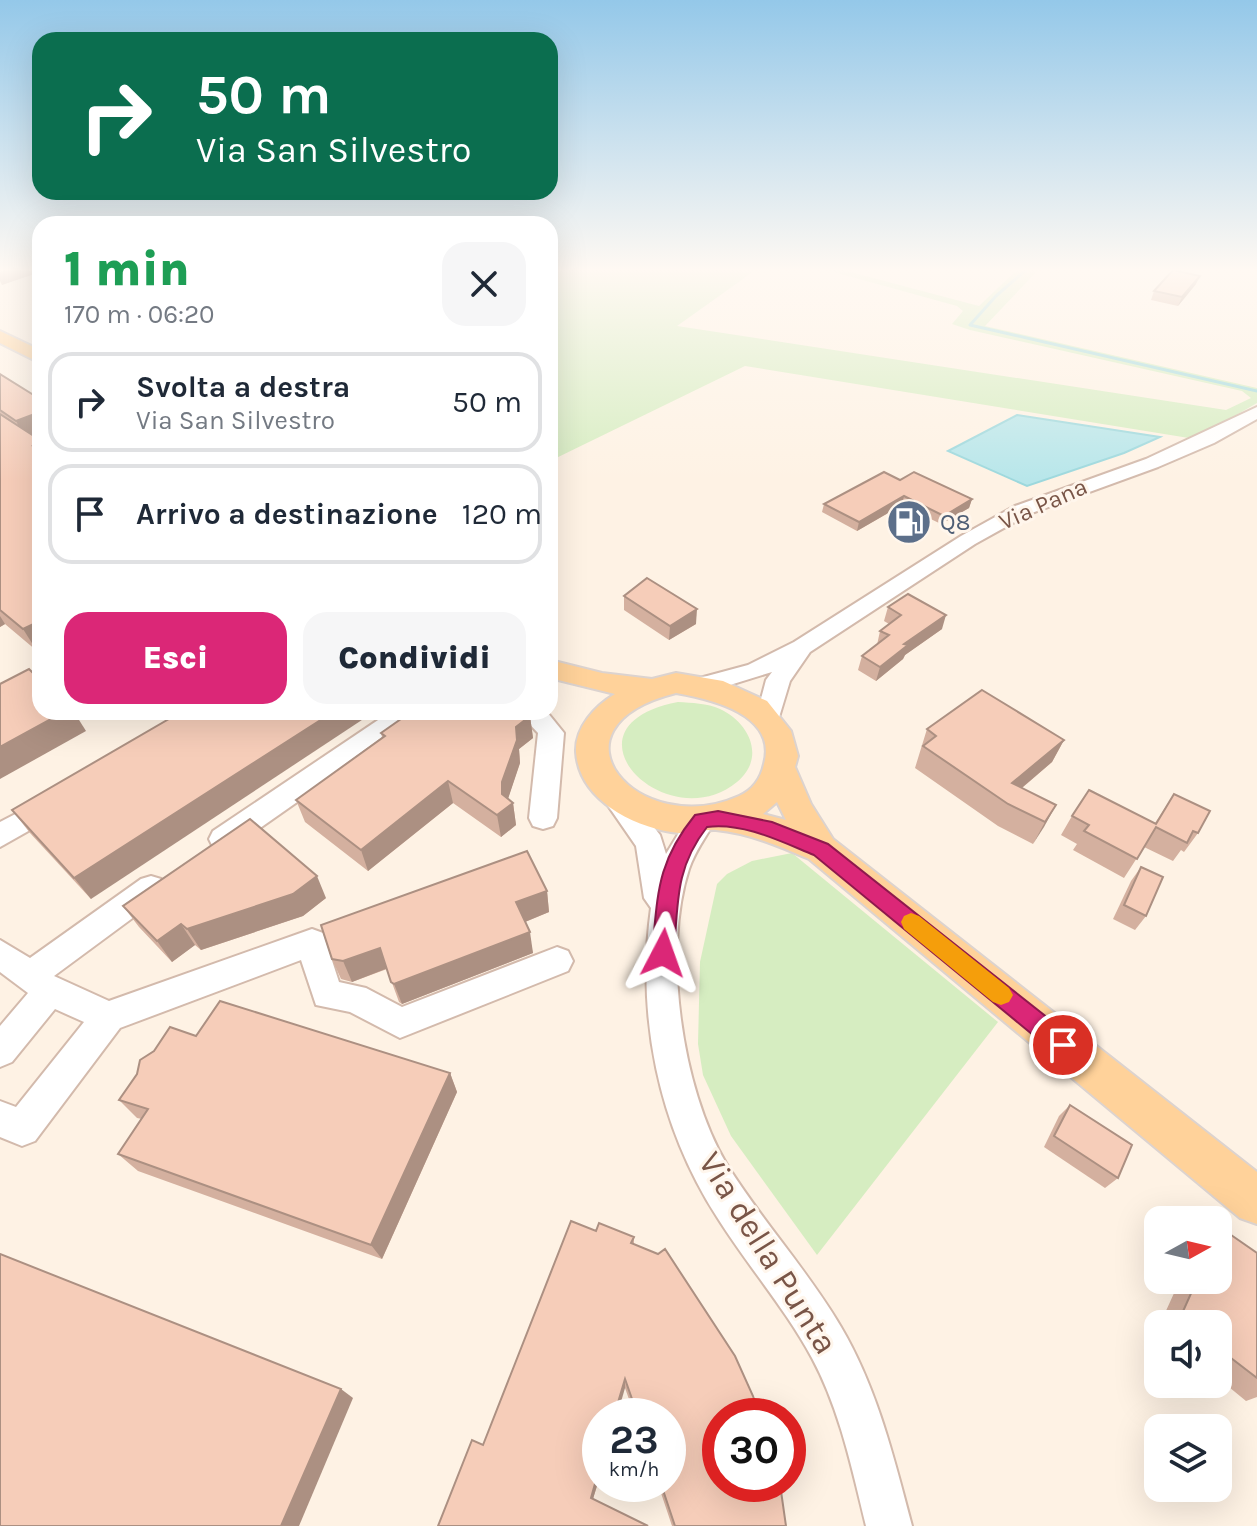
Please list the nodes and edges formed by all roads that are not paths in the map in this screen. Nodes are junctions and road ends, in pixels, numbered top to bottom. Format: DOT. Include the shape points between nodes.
graph roads {
  1 [pos="8,340"];
  2 [pos="32,353"];
  3 [pos="1252,418"];
  4 [pos="802,647"];
  5 [pos="558,670"];
  6 [pos="558,675"];
  7 [pos="704,685"];
  8 [pos="648,688"];
  9 [pos="768,718"];
  10 [pos="396,720"];
  11 [pos="541,720"];
  12 [pos="596,730"];
  13 [pos="781,770"];
  14 [pos="606,785"];
  15 [pos="77,790"];
  16 [pos="543,818"];
  17 [pos="710,820"];
  18 [pos="0,836"];
  19 [pos="821,849"];
  20 [pos="197,856"];
  21 [pos="172,873"];
  22 [pos="664,930"];
  23 [pos="0,954"];
  24 [pos="557,961"];
  25 [pos="40,983"];
  26 [pos="108,1017"];
  27 [pos="0,1051"];
  28 [pos="0,1119"];
  29 [pos="1257,1201"];
  30 [pos="889,1526"];
  1 -- 2 [label="main road"];
  3 -- 4 [label="street, Via Pana" via="1152,463 1022,510"];
  4 -- 7 [label="street, Via Pana" via="756,670"];
  4 -- 9 [label="street, Via Pana" via="778,680"];
  5 -- 8 [label="main road" via="602,683"];
  6 -- 12 [label="main road" via="583,701"];
  7 -- 8 [label="main road"];
  7 -- 9 [label="main road" via="740,697"];
  8 -- 12 [label="main road" via="608,712"];
  9 -- 13 [label="main road" via="783,752"];
  10 -- 20 [label="street"];
  11 -- 16 [label="street" via="551,733"];
  12 -- 14 [label="main road" via="595,766"];
  13 -- 17 [label="main road" via="769,791 747,808"];
  13 -- 19 [label="main road"];
  14 -- 17 [label="main road" via="646,813 673,820"];
  14 -- 22 [label="street" via="650,843"];
  15 -- 18 [label="street"];
  17 -- 19 [label="main road" via="772,829"];
  17 -- 22 [label="street" via="683,843 670,874"];
  19 -- 29 [label="main road"];
  21 -- 25 [label="street"];
  22 -- 30 [label="street, Via della Punta" via="661,1000 672,1077 693,1133 728,1201 838,1364 871,1453"];
  23 -- 25 [label="street"];
  24 -- 26 [label="street" via="400,1023 355,998 327,995 312,942"];
  25 -- 26 [label="street"];
  25 -- 27 [label="street"];
  26 -- 28 [label="street" via="22,1128"];
}
